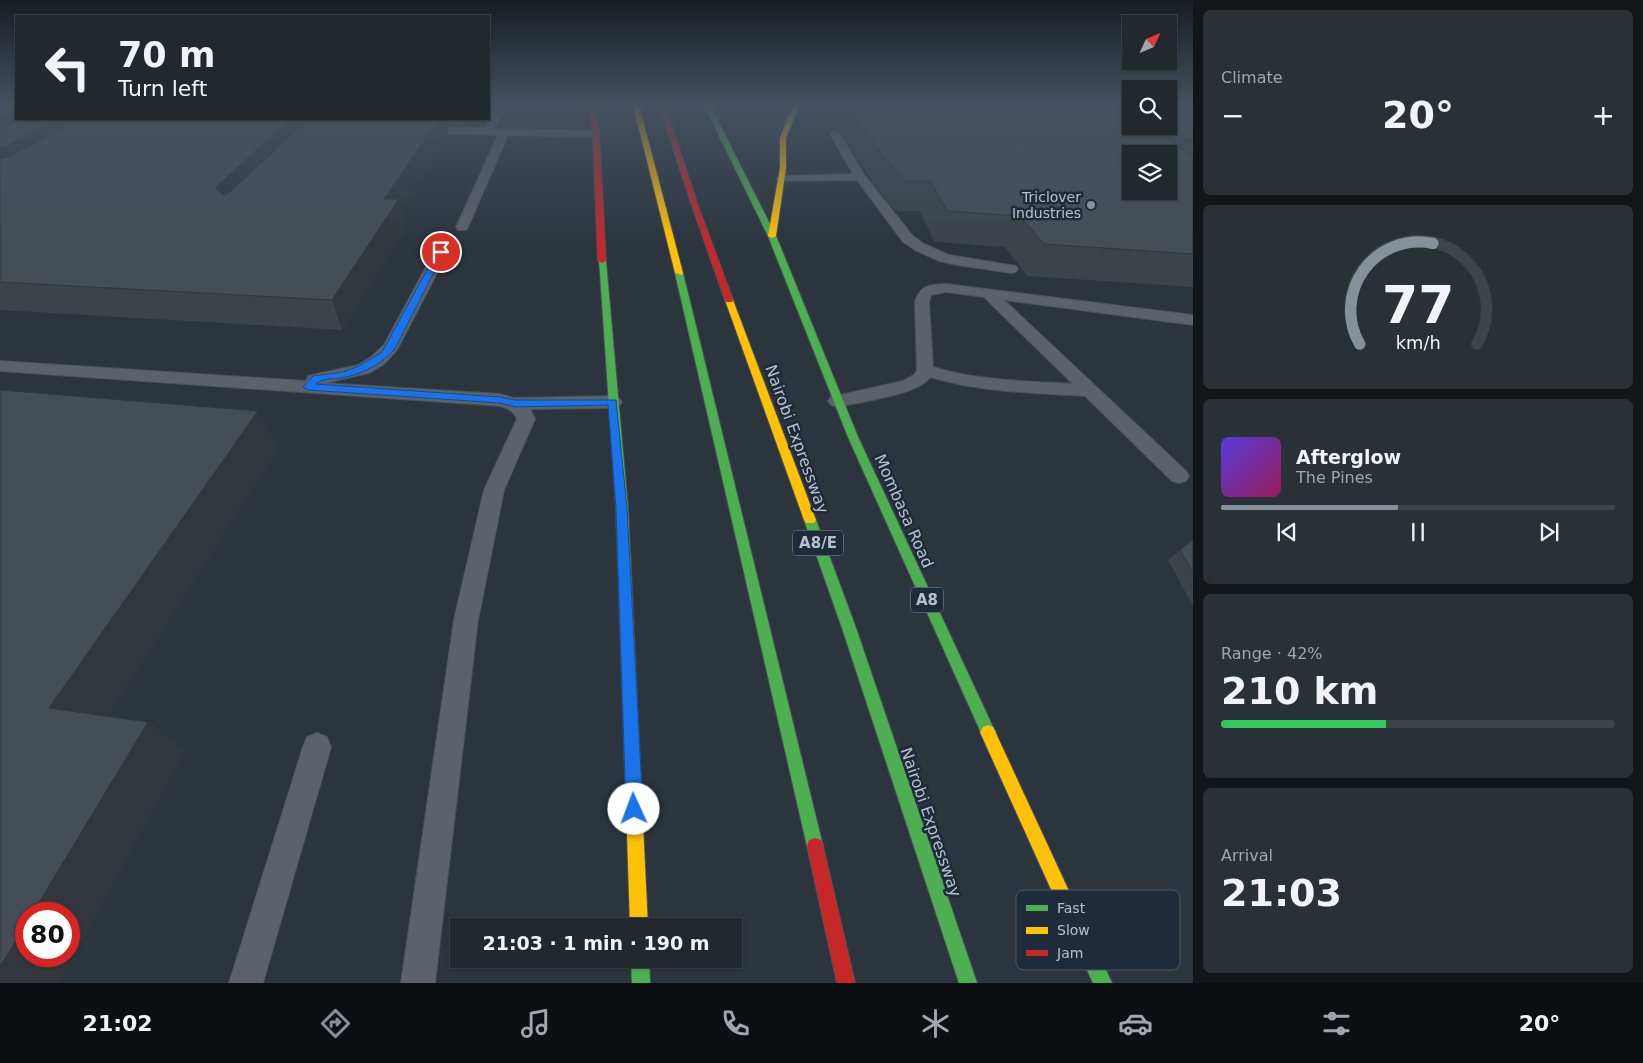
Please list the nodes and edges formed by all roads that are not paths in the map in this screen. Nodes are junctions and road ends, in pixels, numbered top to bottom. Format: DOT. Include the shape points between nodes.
graph roads {
  1 [pos="496,151"];
  2 [pos="597,151"];
  3 [pos="648,151"];
  4 [pos="677,151"];
  5 [pos="730,151"];
  6 [pos="783,151"];
  7 [pos="845,151"];
  8 [pos="860,178"];
  9 [pos="782,179"];
  10 [pos="462,226"];
  11 [pos="772,236"];
  12 [pos="441,252"];
  13 [pos="1011,269"];
  14 [pos="988,292"];
  15 [pos="1193,320"];
  16 [pos="0,366"];
  17 [pos="924,370"];
  18 [pos="308,387"];
  19 [pos="1090,391"];
  20 [pos="837,401"];
  21 [pos="613,402"];
  22 [pos="515,404"];
  23 [pos="1179,476"];
  24 [pos="317,747"];
  25 [pos="1060,890"];
  26 [pos="639,918"];
  27 [pos="640,968"];
  28 [pos="1097,970"];
  29 [pos="246,983"];
  30 [pos="418,983"];
  31 [pos="641,983"];
  32 [pos="846,983"];
  33 [pos="968,983"];
  34 [pos="1103,983"];
  1 -- 10 [label="lane"];
  2 -- 21 [label="highway" via="602,271"];
  3 -- 32 [label="highway"];
  4 -- 33 [label="highway, Nairobi Expressway / A8/E" via="849,628"];
  5 -- 11 [label="highway, Mombasa Road / A8"];
  6 -- 9 [label="highway"];
  7 -- 8 [label="lane"];
  8 -- 9 [label="lane"];
  8 -- 13 [label="lane" via="908,239 918,246 960,263"];
  9 -- 11 [label="highway"];
  11 -- 20 [label="highway, Mombasa Road / A8"];
  12 -- 18 [label="lane" via="386,354 363,368 317,378"];
  14 -- 15 [label="lane"];
  14 -- 17 [label="lane" via="946,288 925,293 922,302"];
  14 -- 19 [label="lane"];
  16 -- 18 [label="lane"];
  17 -- 19 [label="lane" via="969,382"];
  17 -- 20 [label="lane" via="920,379 908,385"];
  18 -- 22 [label="lane" via="500,400"];
  19 -- 23 [label="lane"];
  20 -- 25 [label="highway, Mombasa Road / A8"];
  21 -- 22 [label="lane"];
  21 -- 26 [label="highway" via="622,508"];
  22 -- 30 [label="lane" via="524,411 526,419 494,490 466,620"];
  24 -- 29 [label="lane"];
  27 -- 31 [label="highway"];
  28 -- 34 [label="highway, Mombasa Road / A8"];
}
